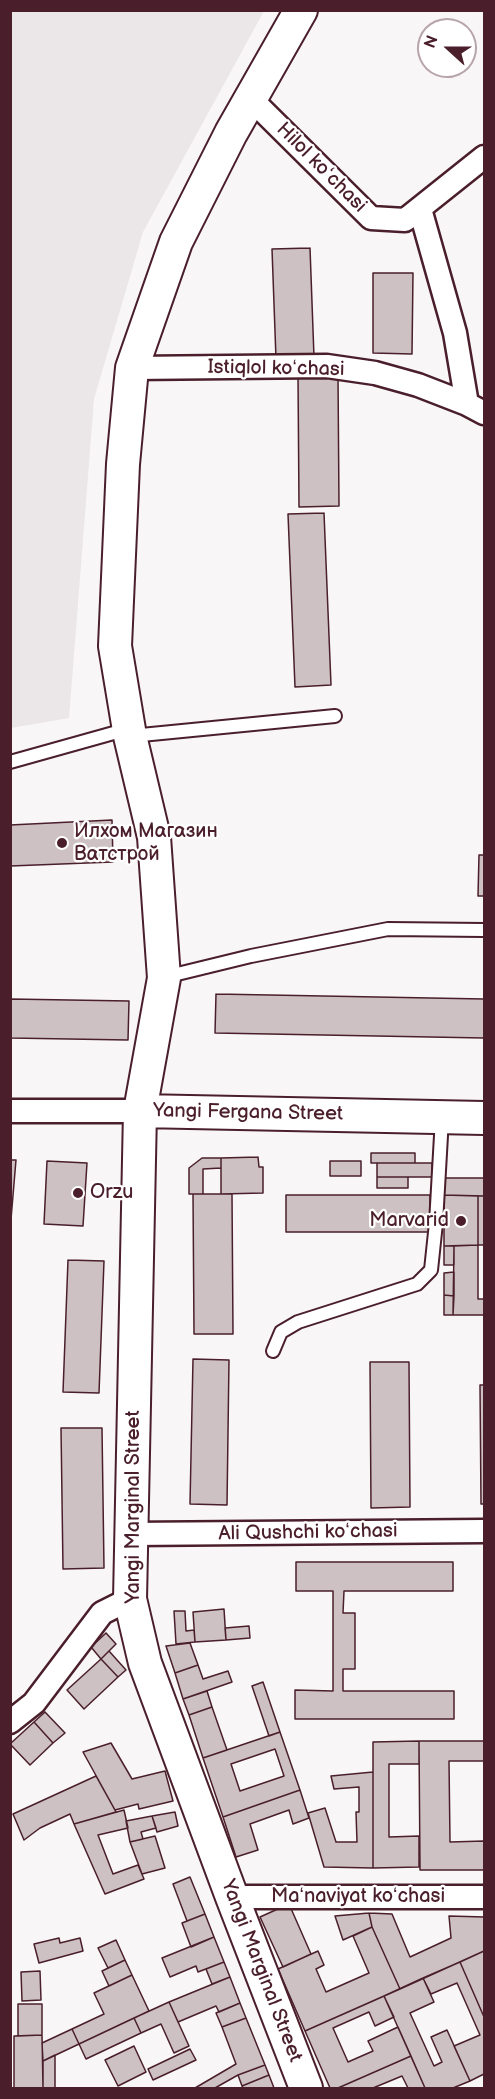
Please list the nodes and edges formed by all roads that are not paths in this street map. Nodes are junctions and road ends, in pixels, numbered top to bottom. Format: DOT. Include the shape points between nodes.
graph roads {
  1 [pos="301,10"];
  2 [pos="250,98"];
  3 [pos="484,157"];
  4 [pos="420,209"];
  5 [pos="132,368"];
  6 [pos="476,408"];
  7 [pos="335,716"];
  8 [pos="130,732"];
  9 [pos="10,762"];
  10 [pos="484,930"];
  11 [pos="164,978"];
  12 [pos="10,1111"];
  13 [pos="140,1111"];
  14 [pos="442,1117"];
  15 [pos="484,1118"];
  16 [pos="273,1351"];
  17 [pos="484,1531"];
  18 [pos="131,1534"];
  19 [pos="130,1599"];
  20 [pos="10,1722"];
  21 [pos="232,1897"];
  22 [pos="484,1897"];
  23 [pos="306,2088"];
  1 -- 2 [label="main road, Yangi Marginal Street"];
  2 -- 4 [label="street, Hilol koʻchasi" via="371,218 405,220"];
  2 -- 5 [label="main road, Yangi Marginal Street" via="176,242"];
  3 -- 4 [label="street, Hilol koʻchasi"];
  4 -- 6 [label="street"];
  5 -- 6 [label="street, Istiqlol koʻchasi" via="327,366 397,379"];
  5 -- 8 [label="main road, Yangi Marginal Street" via="123,464 115,646"];
  7 -- 8 [label="lane"];
  8 -- 9 [label="lane"];
  8 -- 11 [label="main road, Yangi Marginal Street" via="154,837"];
  10 -- 11 [label="lane" via="388,929"];
  11 -- 13 [label="main road, Yangi Marginal Street"];
  12 -- 13 [label="street, Yangi Fergana Street"];
  13 -- 14 [label="main road, Yangi Fergana Street"];
  13 -- 18 [label="main road, Yangi Marginal Street"];
  14 -- 15 [label="main road, Yangi Fergana Street"];
  14 -- 16 [label="lane" via="431,1270 417,1284 298,1322 281,1332"];
  17 -- 18 [label="street, Ali Qushchi koʻchasi"];
  18 -- 19 [label="main road, Yangi Marginal Street"];
  19 -- 20 [label="street" via="102,1613 34,1703"];
  19 -- 21 [label="main road, Yangi Marginal Street" via="145,1663"];
  21 -- 22 [label="street, Maʻnaviyat koʻchasi"];
  21 -- 23 [label="main road, Yangi Marginal Street"];
}
